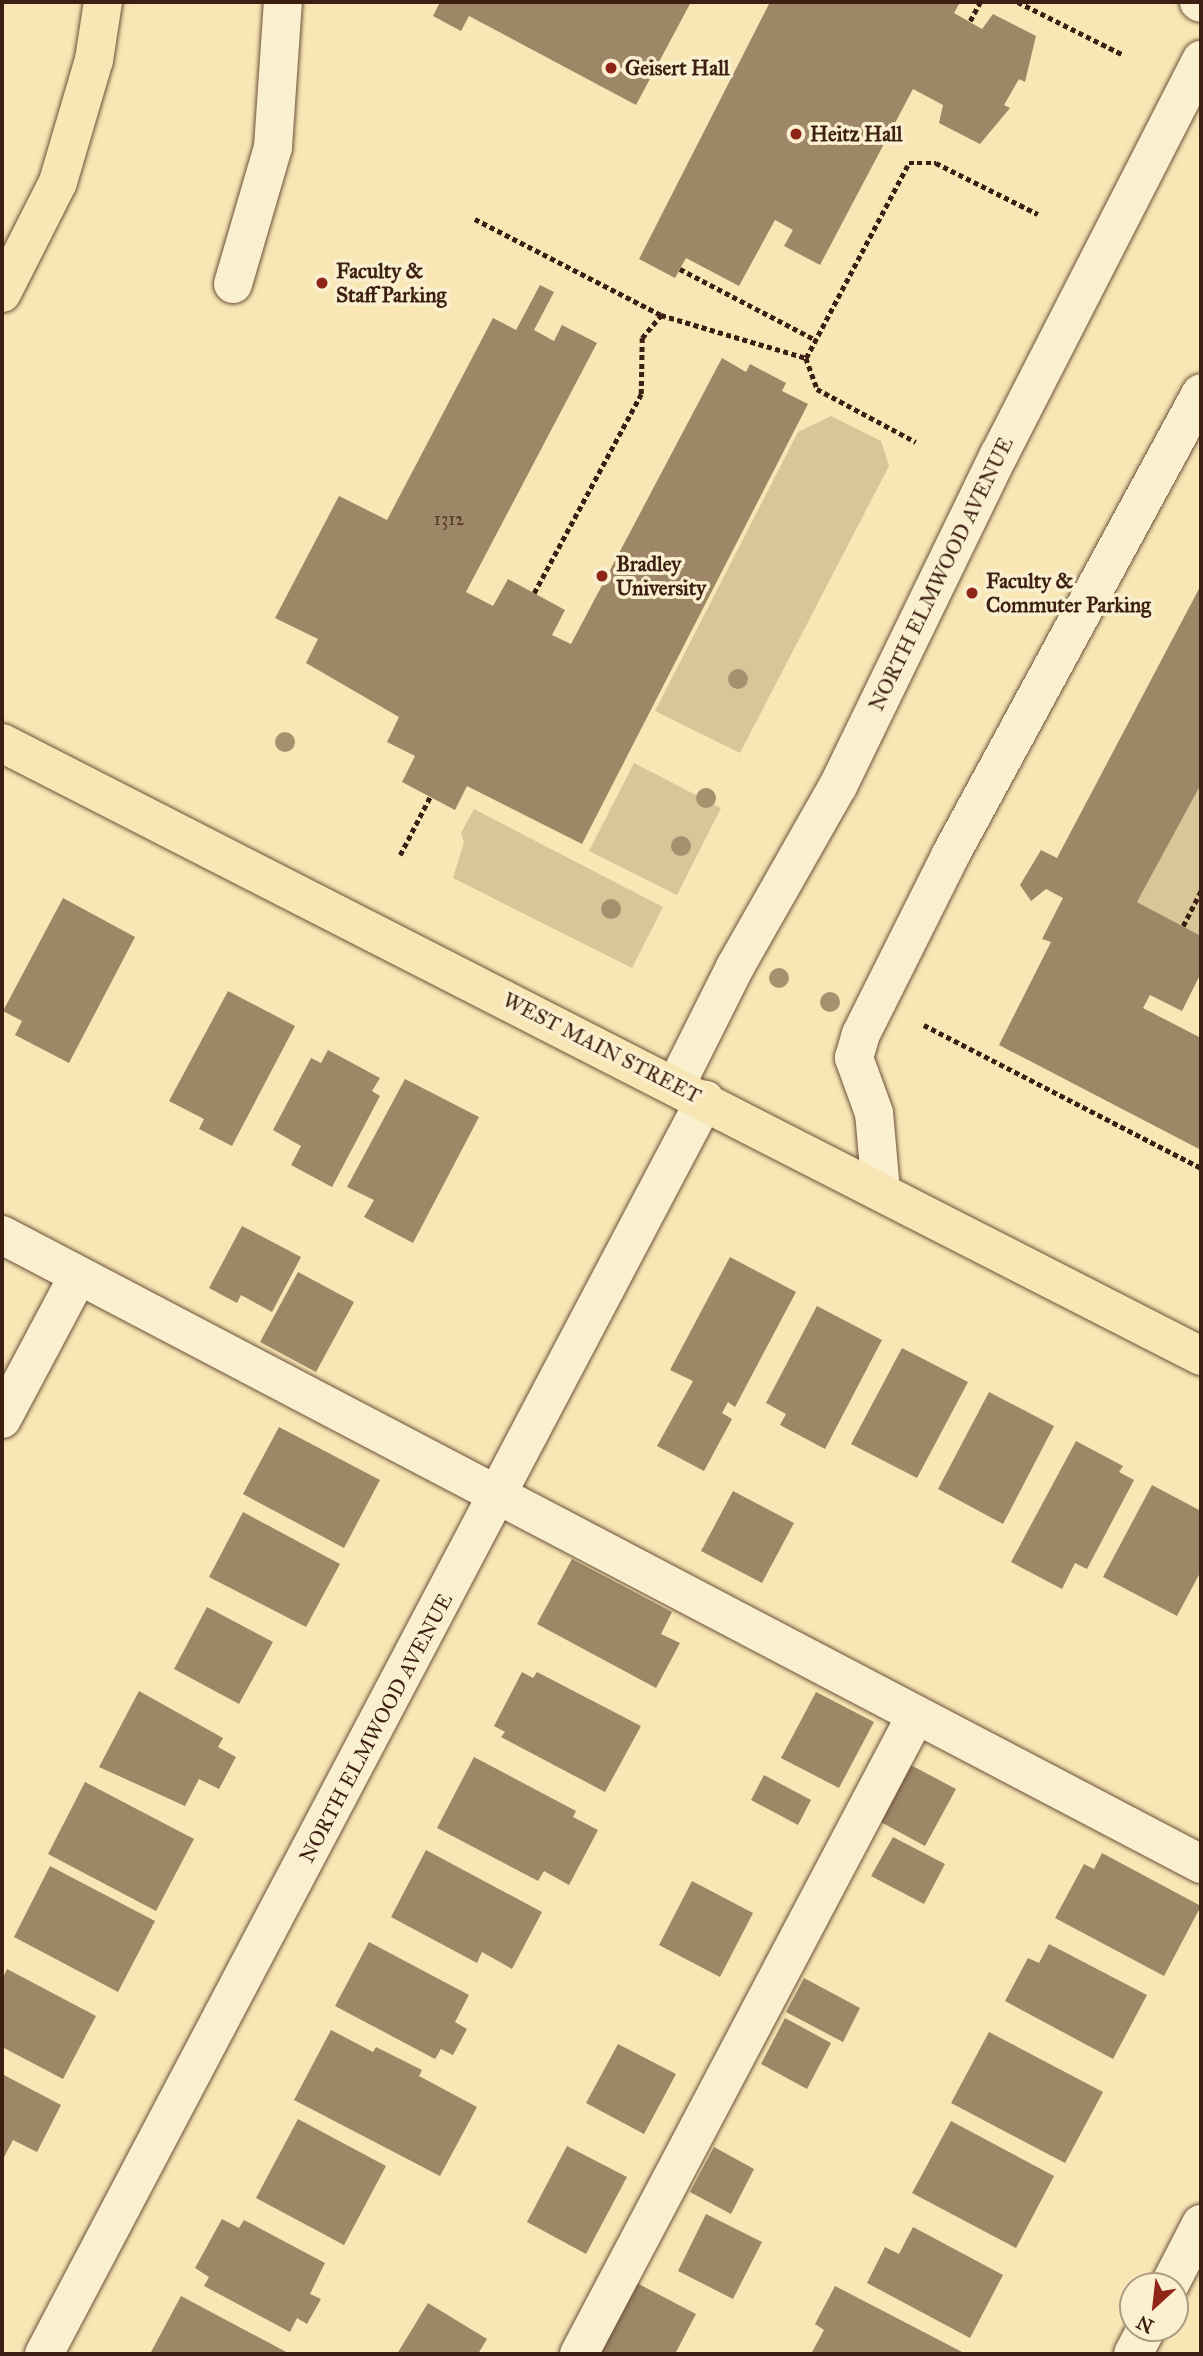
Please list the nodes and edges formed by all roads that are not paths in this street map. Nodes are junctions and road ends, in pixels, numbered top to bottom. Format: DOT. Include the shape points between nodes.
graph roads {
  1 [pos="103,2"];
  2 [pos="283,2"];
  3 [pos="1201,60"];
  4 [pos="233,284"];
  5 [pos="2,293"];
  6 [pos="1201,393"];
  7 [pos="2,743"];
  8 [pos="691,1093"];
  9 [pos="881,1191"];
  10 [pos="2,1235"];
  11 [pos="78,1276"];
  12 [pos="1201,1356"];
  13 [pos="2,1419"];
  14 [pos="500,1494"];
  15 [pos="916,1715"];
  16 [pos="1201,1864"];
  17 [pos="1201,2224"];
  18 [pos="1176,2272"];
  19 [pos="44,2354"];
  20 [pos="579,2354"];
  1 -- 5 [label="main road" via="94,60 58,182"];
  2 -- 4 [label="street" via="273,148"];
  3 -- 8 [label="street, NORTH ELMWOOD AVENUE" via="999,455 838,786 735,967"];
  6 -- 9 [label="street" via="951,854 862,1034 854,1058 874,1113"];
  7 -- 8 [label="main road, WEST MAIN STREET"];
  8 -- 9 [label="main road, WEST MAIN STREET"];
  8 -- 14 [label="street, NORTH ELMWOOD AVENUE"];
  9 -- 12 [label="main road, WEST MAIN STREET"];
  10 -- 11 [label="street"];
  11 -- 13 [label="street"];
  11 -- 14 [label="street"];
  14 -- 15 [label="street"];
  14 -- 19 [label="street, NORTH ELMWOOD AVENUE"];
  15 -- 16 [label="street"];
  15 -- 20 [label="street"];
  17 -- 18 [label="street"];
}
